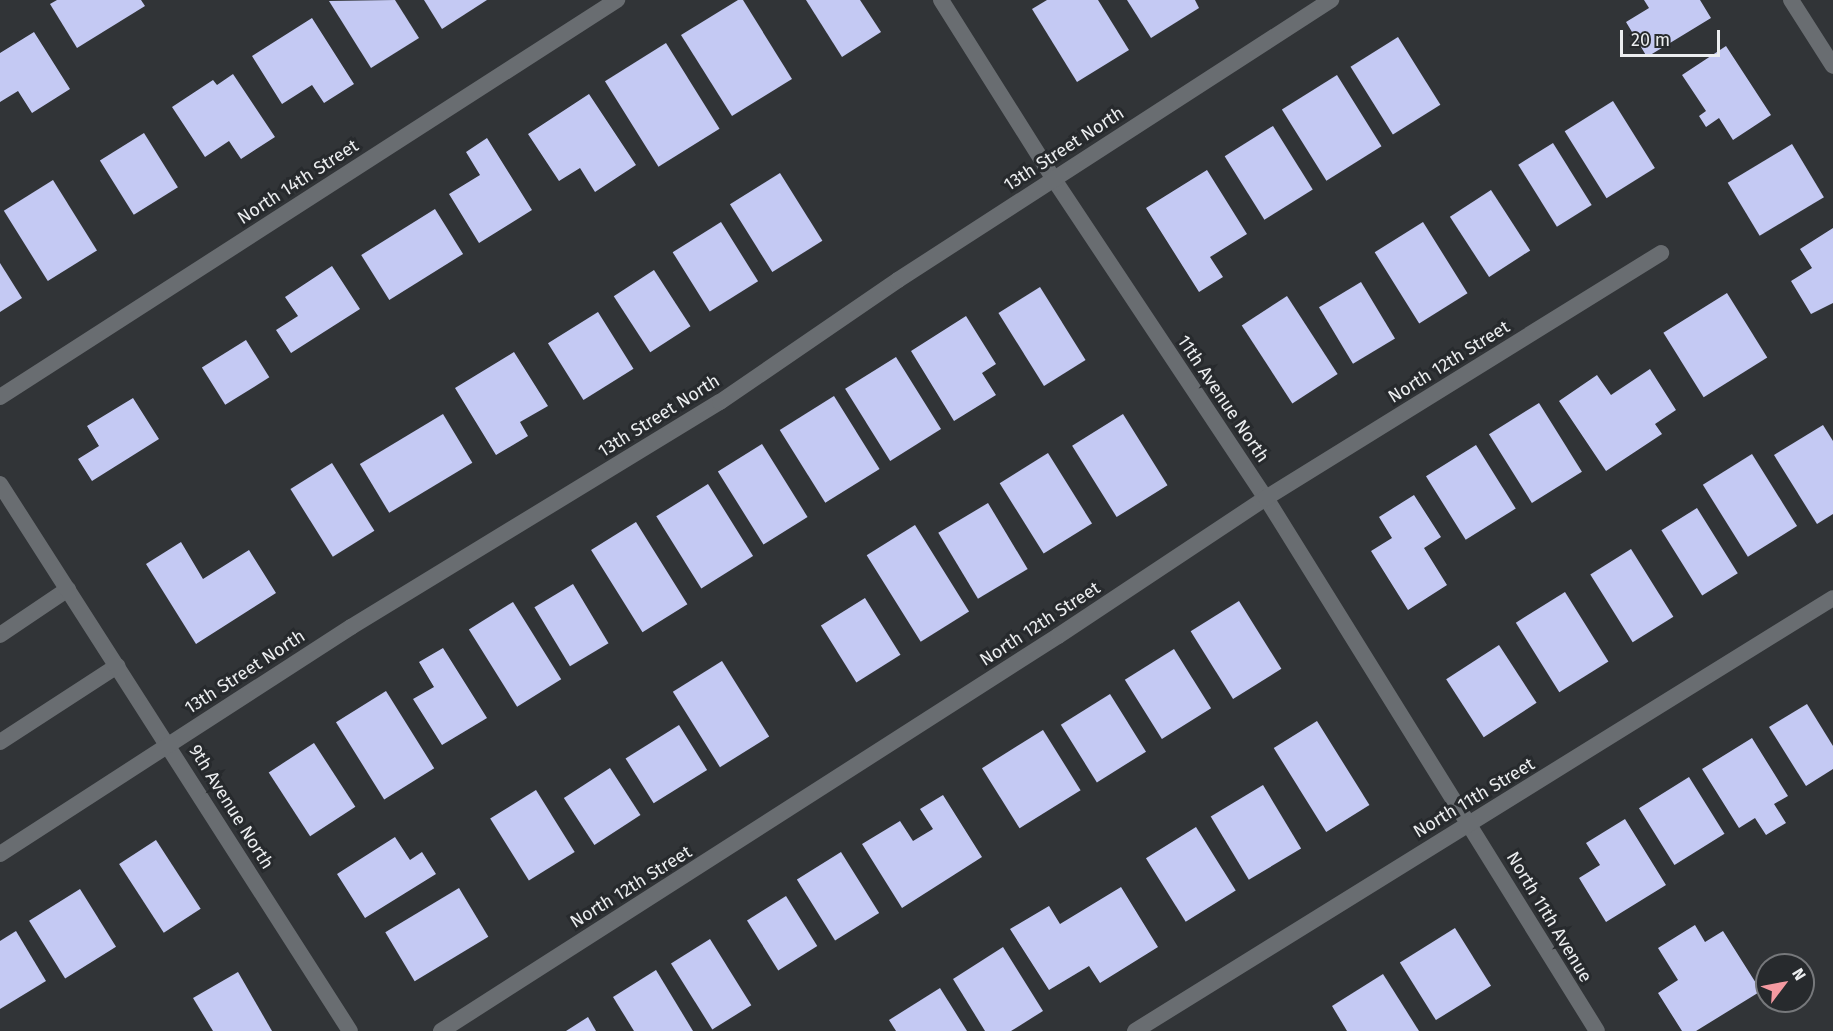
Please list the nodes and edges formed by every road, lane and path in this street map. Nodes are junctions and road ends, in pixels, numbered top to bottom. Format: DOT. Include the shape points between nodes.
graph roads {
  1 [pos="617,0"];
  2 [pos="941,0"];
  3 [pos="1331,0"];
  4 [pos="1791,0"];
  5 [pos="1833,66"];
  6 [pos="1053,178"];
  7 [pos="1661,253"];
  8 [pos="0,397"];
  9 [pos="0,484"];
  10 [pos="1266,498"];
  11 [pos="68,589"];
  12 [pos="1833,598"];
  13 [pos="0,635"];
  14 [pos="117,666"];
  15 [pos="0,742"];
  16 [pos="168,745"];
  17 [pos="1468,823"];
  18 [pos="0,854"];
  19 [pos="350,1031"];
  20 [pos="441,1031"];
  21 [pos="1135,1031"];
  22 [pos="1597,1031"];
  1 -- 8 [label="street, North 14th Street"];
  2 -- 6 [label="street, 11th Avenue North"];
  3 -- 6 [label="street, 13th Street North"];
  4 -- 5 [label="street"];
  6 -- 10 [label="street, 11th Avenue North"];
  6 -- 16 [label="street, 13th Street North" via="720,402 351,627"];
  7 -- 10 [label="street, North 12th Street"];
  9 -- 11 [label="street, 9th Avenue North"];
  10 -- 17 [label="street, 11th Avenue North"];
  10 -- 20 [label="street, North 12th Street" via="1058,636"];
  11 -- 13 [label="street"];
  11 -- 14 [label="street, 9th Avenue North"];
  12 -- 17 [label="street, North 11th Street"];
  14 -- 15 [label="street"];
  14 -- 16 [label="street, 9th Avenue North"];
  16 -- 18 [label="street, 13th Street North"];
  16 -- 19 [label="street, 9th Avenue North"];
  17 -- 21 [label="street, North 11th Street"];
  17 -- 22 [label="street, North 11th Avenue"];
}
